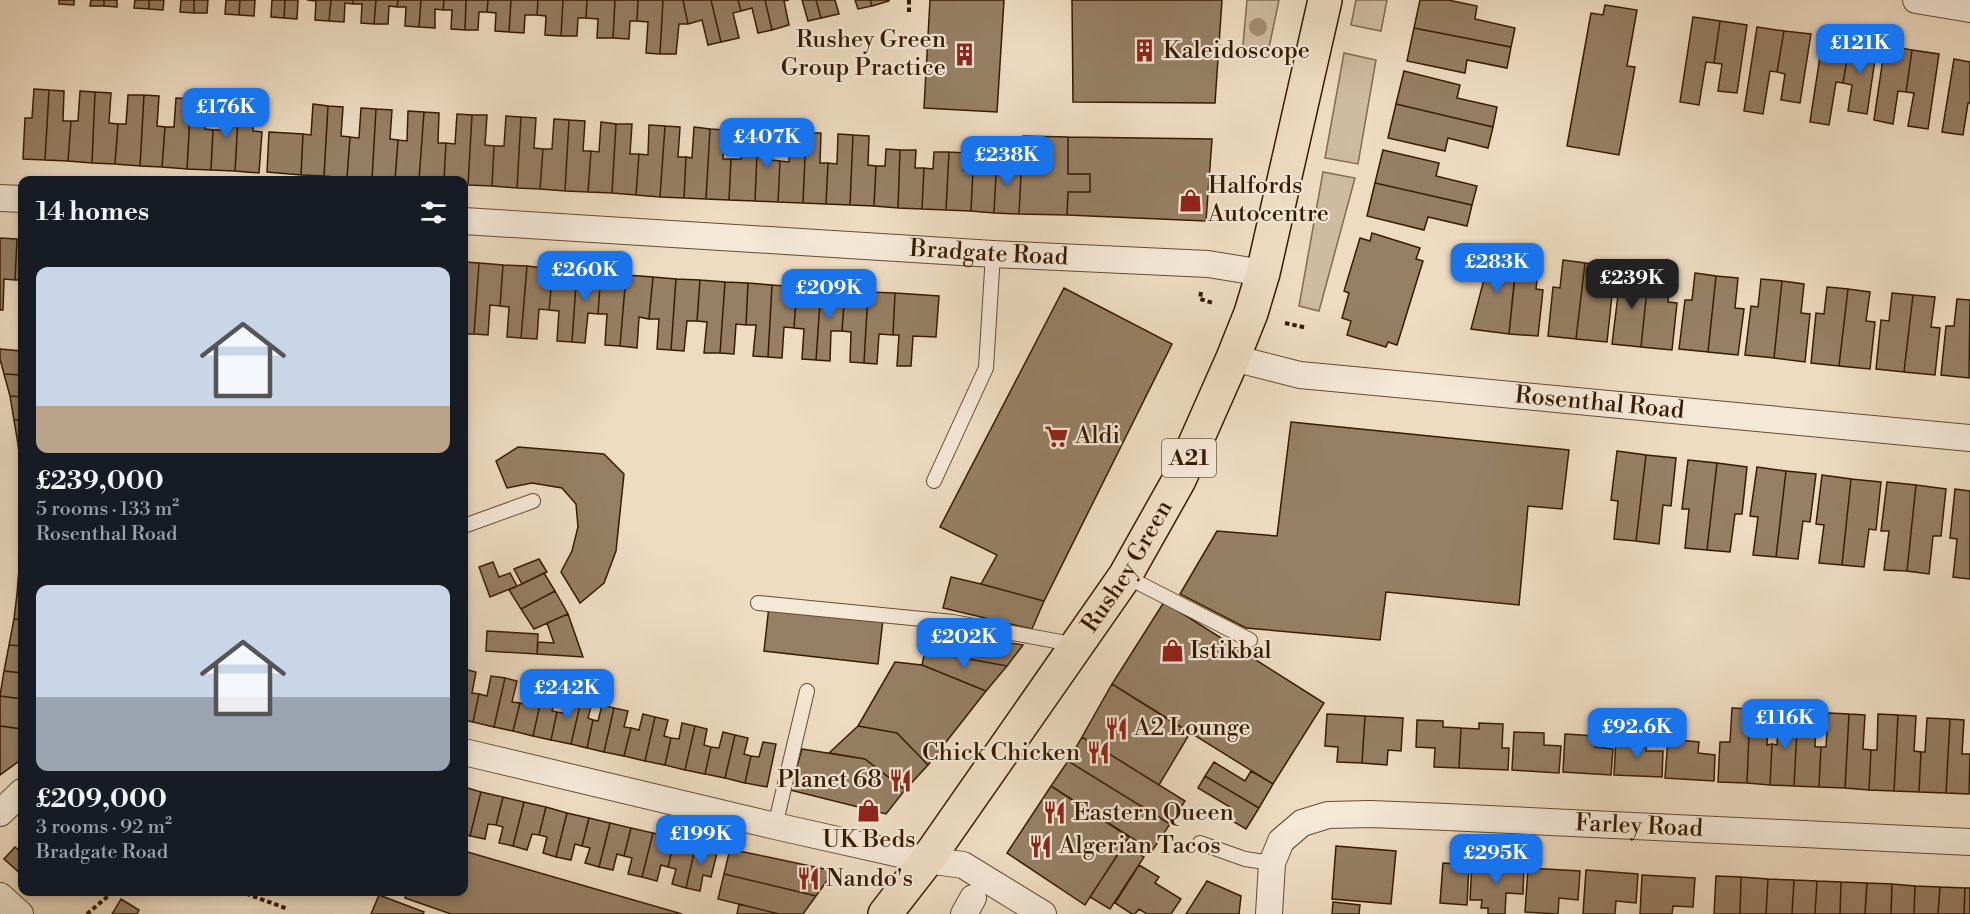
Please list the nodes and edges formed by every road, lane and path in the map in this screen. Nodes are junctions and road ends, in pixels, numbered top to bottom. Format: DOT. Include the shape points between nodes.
graph roads {
  1 [pos="909,0"];
  2 [pos="1325,0"];
  3 [pos="1916,0"];
  4 [pos="1970,9"];
  5 [pos="909,12"];
  6 [pos="0,198"];
  7 [pos="18,199"];
  8 [pos="468,221"];
  9 [pos="993,254"];
  10 [pos="1263,273"];
  11 [pos="1200,299"];
  12 [pos="1213,303"];
  13 [pos="1285,322"];
  14 [pos="1308,328"];
  15 [pos="1233,358"];
  16 [pos="1970,438"];
  17 [pos="934,482"];
  18 [pos="533,501"];
  19 [pos="468,525"];
  20 [pos="1125,576"];
  21 [pos="758,603"];
  22 [pos="1250,640"];
  23 [pos="1077,645"];
  24 [pos="807,691"];
  25 [pos="468,753"];
  26 [pos="18,796"];
  27 [pos="0,813"];
  28 [pos="775,826"];
  29 [pos="1970,842"];
  30 [pos="1200,843"];
  31 [pos="927,860"];
  32 [pos="1272,863"];
  33 [pos="0,896"];
  34 [pos="108,896"];
  35 [pos="252,896"];
  36 [pos="288,909"];
  37 [pos="20,914"];
  38 [pos="87,914"];
  39 [pos="885,914"];
  40 [pos="1043,914"];
  41 [pos="1269,914"];
  1 -- 5 [label="path"];
  2 -- 10 [label="highway, Rushey Green / A21"];
  3 -- 4 [label="street"];
  6 -- 7 [label="street"];
  8 -- 9 [label="street, Bradgate Road"];
  9 -- 10 [label="street, Bradgate Road" via="1208,264"];
  9 -- 17 [label="lane" via="986,368"];
  10 -- 15 [label="highway, Rushey Green / A21"];
  11 -- 12 [label="path"];
  13 -- 14 [label="path"];
  15 -- 16 [label="street, Rosenthal Road" via="1300,375"];
  15 -- 20 [label="highway, Rushey Green / A21" via="1179,480"];
  18 -- 19 [label="lane"];
  20 -- 22 [label="lane"];
  20 -- 23 [label="highway, Rushey Green / A21"];
  21 -- 23 [label="lane" via="953,622"];
  23 -- 31 [label="highway, Rushey Green / A21"];
  24 -- 28 [label="lane"];
  25 -- 28 [label="street"];
  26 -- 27 [label="street"];
  28 -- 31 [label="street"];
  29 -- 32 [label="street, Farley Road" via="1458,817 1328,815 1302,823 1281,841"];
  30 -- 32 [label="lane" via="1245,859"];
  31 -- 39 [label="highway, Rushey Green / A21"];
  31 -- 40 [label="street" via="963,866"];
  32 -- 41 [label="street, Farley Road"];
  33 -- 37 [label="street"];
  34 -- 38 [label="path"];
  35 -- 36 [label="path"];
}
